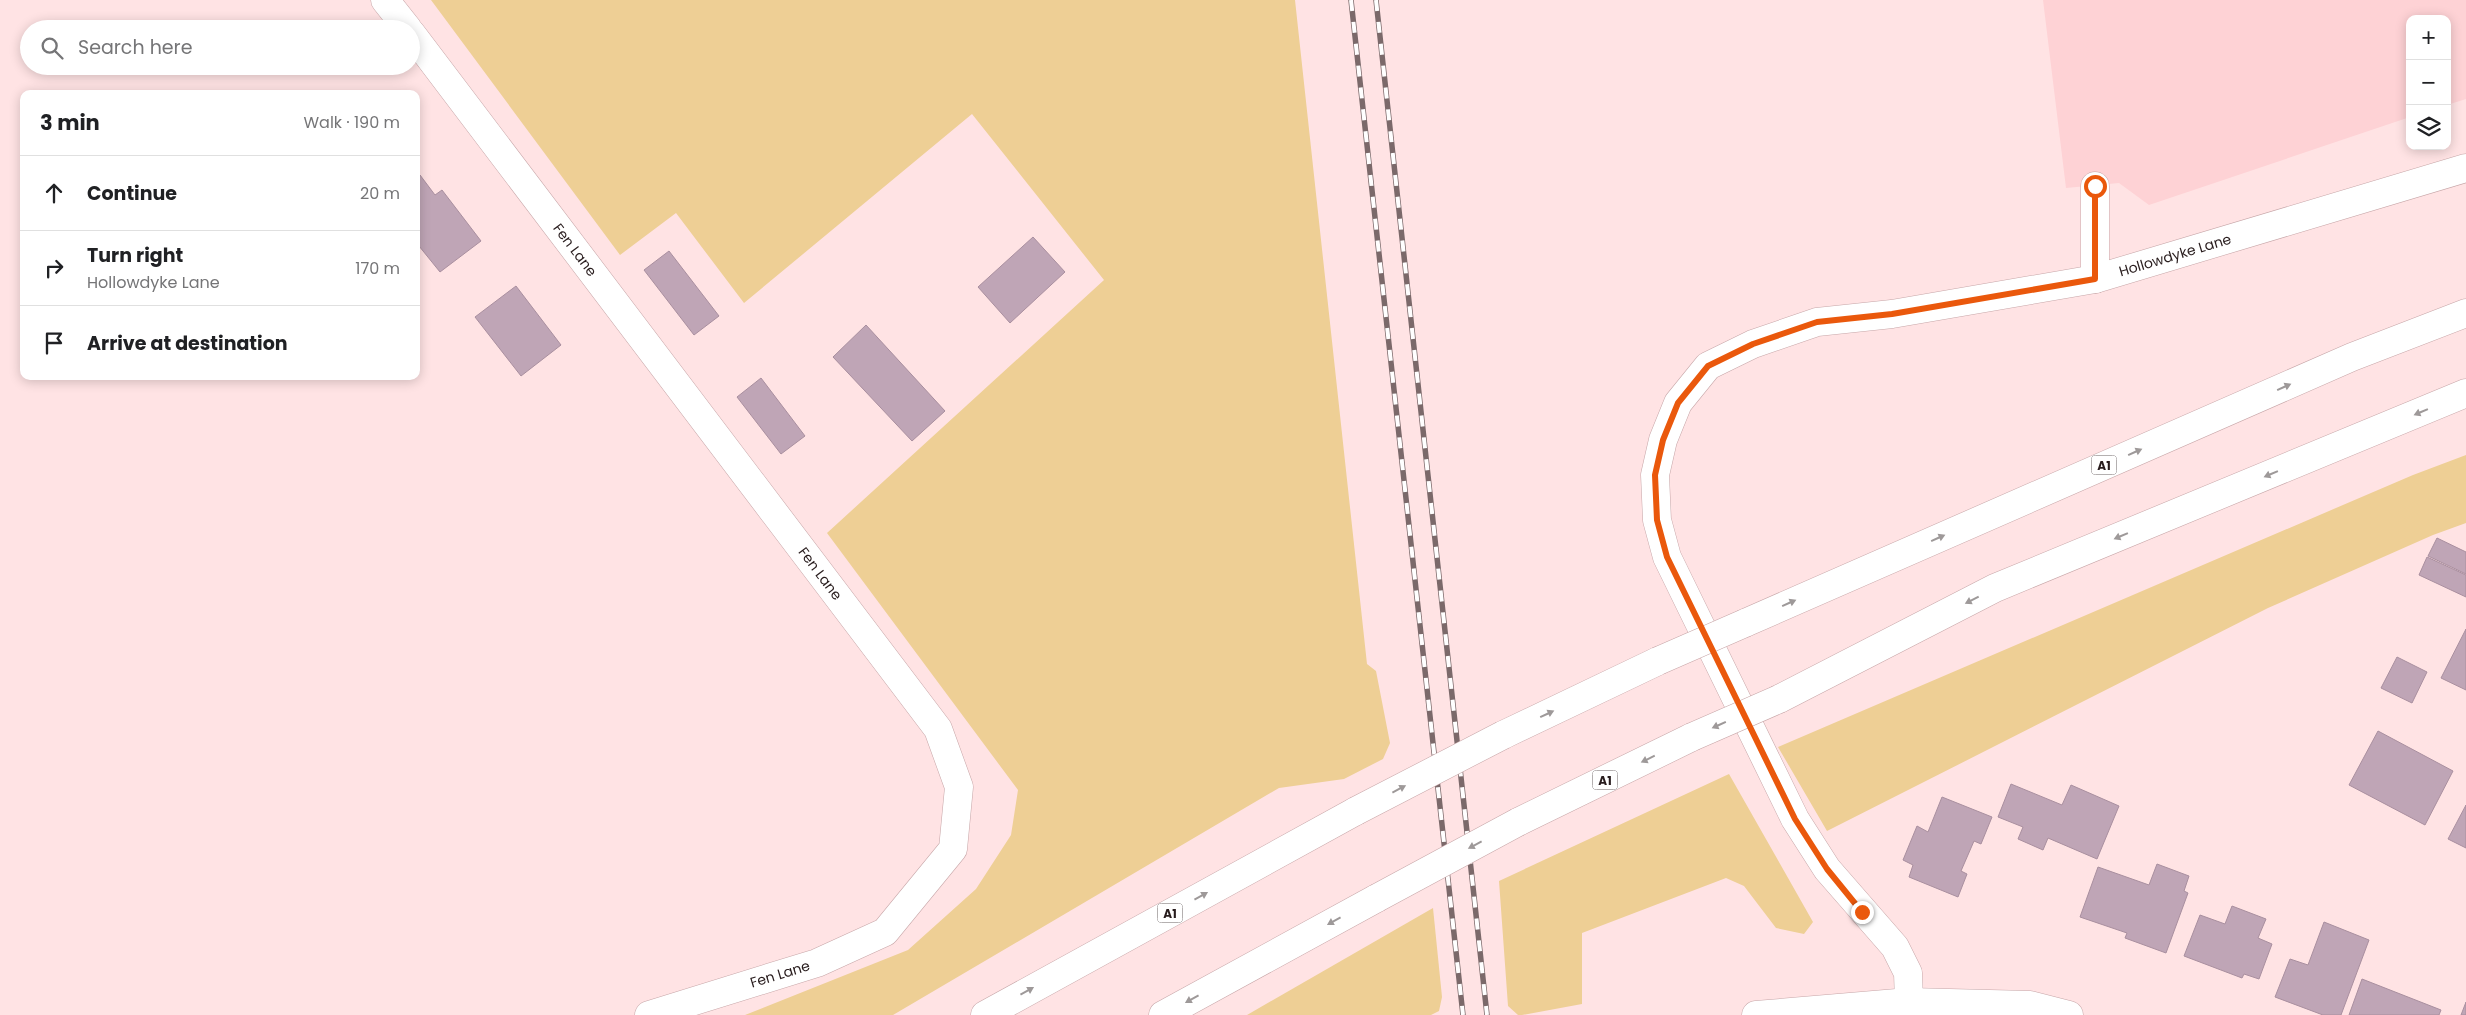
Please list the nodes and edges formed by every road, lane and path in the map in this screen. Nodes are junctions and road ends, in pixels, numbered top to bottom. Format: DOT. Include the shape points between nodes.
graph roads {
  1 [pos="385,0"];
  2 [pos="401,20"];
  3 [pos="420,45"];
  4 [pos="2466,168"];
  5 [pos="2095,186"];
  6 [pos="2095,279"];
  7 [pos="2466,314"];
  8 [pos="2466,393"];
  9 [pos="1909,1002"];
  10 [pos="2029,1010"];
  11 [pos="649,1015"];
  12 [pos="985,1015"];
  13 [pos="1162,1015"];
  14 [pos="1756,1015"];
  15 [pos="2069,1015"];
  1 -- 2 [label="main road"];
  3 -- 11 [label="main road, Fen Lane" via="938,729 959,786 953,850 885,932 816,963"];
  4 -- 6 [label="main road, Hollowdyke Lane"];
  5 -- 6 [label="main road"];
  6 -- 9 [label="main road, Hollowdyke Lane" via="1892,314 1817,322 1753,344 1708,366 1678,403 1663,440 1655,475 1657,520 1667,557 1795,819 1827,869 1895,947 1908,973"];
  12 -- 7 [label="main road, A1, one-way, bridge" via="1503,734 1658,661 2352,357"];
  8 -- 13 [label="main road, A1, one-way, bridge" via="1995,588 1779,699 1518,822"];
  9 -- 10 [label="main road"];
  9 -- 14 [label="main road"];
  10 -- 15 [label="main road"];
}
